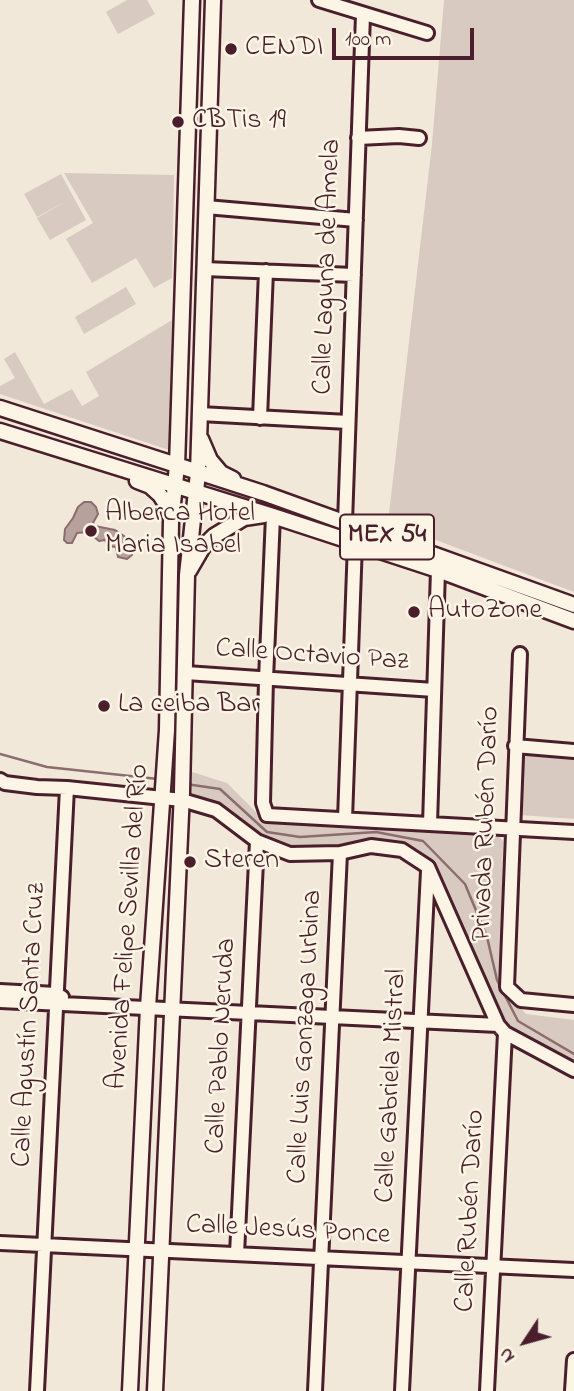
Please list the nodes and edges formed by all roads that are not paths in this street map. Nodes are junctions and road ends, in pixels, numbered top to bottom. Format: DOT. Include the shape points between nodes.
graph roads {
  1 [pos="192,0"];
  2 [pos="213,0"];
  3 [pos="319,0"];
  4 [pos="363,15"];
  5 [pos="427,33"];
  6 [pos="188,126"];
  7 [pos="209,128"];
  8 [pos="358,138"];
  9 [pos="419,138"];
  10 [pos="206,207"];
  11 [pos="356,220"];
  12 [pos="204,269"];
  13 [pos="266,271"];
  14 [pos="354,275"];
  15 [pos="183,288"];
  16 [pos="204,288"];
  17 [pos="0,408"];
  18 [pos="200,414"];
  19 [pos="260,418"];
  20 [pos="348,422"];
  21 [pos="0,431"];
  22 [pos="199,436"];
  23 [pos="98,461"];
  24 [pos="177,466"];
  25 [pos="198,473"];
  26 [pos="175,486"];
  27 [pos="196,492"];
  28 [pos="260,492"];
  29 [pos="271,515"];
  30 [pos="172,522"];
  31 [pos="345,522"];
  32 [pos="355,543"];
  33 [pos="438,570"];
  34 [pos="187,575"];
  35 [pos="574,605"];
  36 [pos="574,621"];
  37 [pos="520,654"];
  38 [pos="186,673"];
  39 [pos="265,679"];
  40 [pos="350,684"];
  41 [pos="434,690"];
  42 [pos="515,746"];
  43 [pos="574,751"];
  44 [pos="0,780"];
  45 [pos="67,788"];
  46 [pos="163,793"];
  47 [pos="182,796"];
  48 [pos="345,819"];
  49 [pos="430,824"];
  50 [pos="513,829"];
  51 [pos="574,832"];
  52 [pos="257,841"];
  53 [pos="340,853"];
  54 [pos="428,867"];
  55 [pos="0,990"];
  56 [pos="56,999"];
  57 [pos="0,1001"];
  58 [pos="574,1005"];
  59 [pos="148,1007"];
  60 [pos="173,1008"];
  61 [pos="249,1012"];
  62 [pos="332,1016"];
  63 [pos="421,1021"];
  64 [pos="502,1029"];
  65 [pos="574,1070"];
  66 [pos="0,1243"];
  67 [pos="44,1245"];
  68 [pos="136,1251"];
  69 [pos="161,1251"];
  70 [pos="237,1254"];
  71 [pos="321,1258"];
  72 [pos="408,1262"];
  73 [pos="494,1266"];
  74 [pos="574,1270"];
  75 [pos="574,1360"];
  76 [pos="37,1391"];
  77 [pos="130,1391"];
  78 [pos="155,1391"];
  79 [pos="315,1391"];
  80 [pos="402,1391"];
  81 [pos="487,1391"];
  82 [pos="572,1391"];
  1 -- 6 [label="main road, Avenida Felipe Sevilla del Río"];
  2 -- 7 [label="main road, Avenida Felipe Sevilla del Río"];
  3 -- 4 [label="street"];
  4 -- 5 [label="street"];
  4 -- 8 [label="street, Calle Laguna de Amela"];
  6 -- 7 [label="main road"];
  6 -- 15 [label="main road, Avenida Felipe Sevilla del Río"];
  7 -- 10 [label="main road, Avenida Felipe Sevilla del Río"];
  8 -- 9 [label="street"];
  8 -- 11 [label="street, Calle Laguna de Amela"];
  10 -- 11 [label="street"];
  10 -- 12 [label="main road, Avenida Felipe Sevilla del Río"];
  11 -- 14 [label="street, Calle Laguna de Amela"];
  12 -- 13 [label="street"];
  12 -- 16 [label="main road, Avenida Felipe Sevilla del Río"];
  13 -- 14 [label="street"];
  13 -- 19 [label="street"];
  14 -- 20 [label="street, Calle Laguna de Amela"];
  15 -- 16 [label="main road"];
  15 -- 24 [label="main road, Avenida Felipe Sevilla del Río"];
  16 -- 18 [label="main road, Avenida Felipe Sevilla del Río"];
  17 -- 24 [label="main road, MEX 54"];
  18 -- 19 [label="street"];
  18 -- 22 [label="main road, Avenida Felipe Sevilla del Río"];
  19 -- 20 [label="street"];
  20 -- 31 [label="street, Calle Laguna de Amela"];
  21 -- 23 [label="main road, MEX 54"];
  22 -- 25 [label="main road, Avenida Felipe Sevilla del Río"];
  22 -- 28 [label="main road" via="222,473"];
  23 -- 26 [label="main road, MEX 54"];
  23 -- 30 [label="main road" via="150,486 167,506"];
  24 -- 25 [label="main road, MEX 54"];
  24 -- 26 [label="main road, Avenida Felipe Sevilla del Río"];
  25 -- 27 [label="main road, Avenida Felipe Sevilla del Río"];
  25 -- 28 [label="main road, MEX 54"];
  26 -- 27 [label="main road, MEX 54"];
  26 -- 30 [label="main road, Avenida Felipe Sevilla del Río"];
  27 -- 29 [label="main road, MEX 54"];
  27 -- 34 [label="main road, Avenida Felipe Sevilla del Río"];
  28 -- 31 [label="main road, MEX 54"];
  29 -- 32 [label="main road, MEX 54"];
  29 -- 34 [label="main road" via="244,518 214,536"];
  29 -- 39 [label="street"];
  30 -- 46 [label="main road, Avenida Felipe Sevilla del Río"];
  31 -- 35 [label="main road, MEX 54"];
  32 -- 33 [label="main road, MEX 54"];
  32 -- 40 [label="street"];
  33 -- 36 [label="main road, MEX 54"];
  33 -- 41 [label="street"];
  34 -- 38 [label="main road, Avenida Felipe Sevilla del Río"];
  37 -- 42 [label="street, Privada Rubén Darío"];
  38 -- 39 [label="street, Calle Octavio Paz"];
  38 -- 47 [label="main road, Avenida Felipe Sevilla del Río"];
  39 -- 40 [label="street, Calle Octavio Paz"];
  39 -- 48 [label="street" via="263,803 267,815"];
  40 -- 41 [label="street, Calle Octavio Paz"];
  40 -- 48 [label="street"];
  41 -- 49 [label="street"];
  42 -- 43 [label="street"];
  42 -- 50 [label="street, Privada Rubén Darío"];
  44 -- 45 [label="street" via="37,788"];
  45 -- 46 [label="street"];
  45 -- 56 [label="street, Calle Agustín Santa Cruz"];
  46 -- 47 [label="street"];
  46 -- 59 [label="main road, Avenida Felipe Sevilla del Río"];
  47 -- 52 [label="street" via="216,810"];
  47 -- 60 [label="main road, Avenida Felipe Sevilla del Río"];
  48 -- 49 [label="street"];
  49 -- 50 [label="street"];
  50 -- 51 [label="street"];
  50 -- 58 [label="street, Privada Rubén Darío" via="507,987 521,1000"];
  52 -- 53 [label="street" via="290,854"];
  52 -- 61 [label="street, Calle Pablo Neruda"];
  53 -- 54 [label="street" via="371,846 402,850"];
  53 -- 62 [label="street, Calle Luis Gonzaga Urbina"];
  54 -- 63 [label="street, Calle Gabriela Mistral"];
  54 -- 64 [label="street"];
  55 -- 56 [label="street"];
  56 -- 57 [label="street"];
  56 -- 59 [label="street"];
  56 -- 67 [label="street, Calle Agustín Santa Cruz"];
  59 -- 60 [label="street"];
  59 -- 68 [label="main road, Avenida Felipe Sevilla del Río"];
  60 -- 61 [label="street"];
  60 -- 69 [label="main road, Avenida Felipe Sevilla del Río"];
  61 -- 62 [label="street"];
  61 -- 70 [label="street, Calle Pablo Neruda"];
  62 -- 63 [label="street"];
  62 -- 71 [label="street, Calle Luis Gonzaga Urbina"];
  63 -- 64 [label="street"];
  63 -- 72 [label="street, Calle Gabriela Mistral"];
  64 -- 65 [label="street"];
  64 -- 73 [label="street, Calle Rubén Darío"];
  66 -- 67 [label="street, Calle Jesús Ponce"];
  67 -- 68 [label="street, Calle Jesús Ponce"];
  67 -- 76 [label="street, Calle Agustín Santa Cruz"];
  68 -- 69 [label="street, Calle Jesús Ponce"];
  68 -- 77 [label="main road, Avenida Felipe Sevilla del Río"];
  69 -- 70 [label="street, Calle Jesús Ponce"];
  69 -- 78 [label="main road, Avenida Felipe Sevilla del Río"];
  70 -- 71 [label="street, Calle Jesús Ponce"];
  71 -- 72 [label="street, Calle Jesús Ponce"];
  71 -- 79 [label="street, Calle Luis Gonzaga Urbina"];
  72 -- 73 [label="street, Calle Jesús Ponce"];
  72 -- 80 [label="street, Calle Gabriela Mistral"];
  73 -- 74 [label="street, Calle Jesús Ponce"];
  73 -- 81 [label="street, Calle Rubén Darío"];
  75 -- 82 [label="street"];
}
